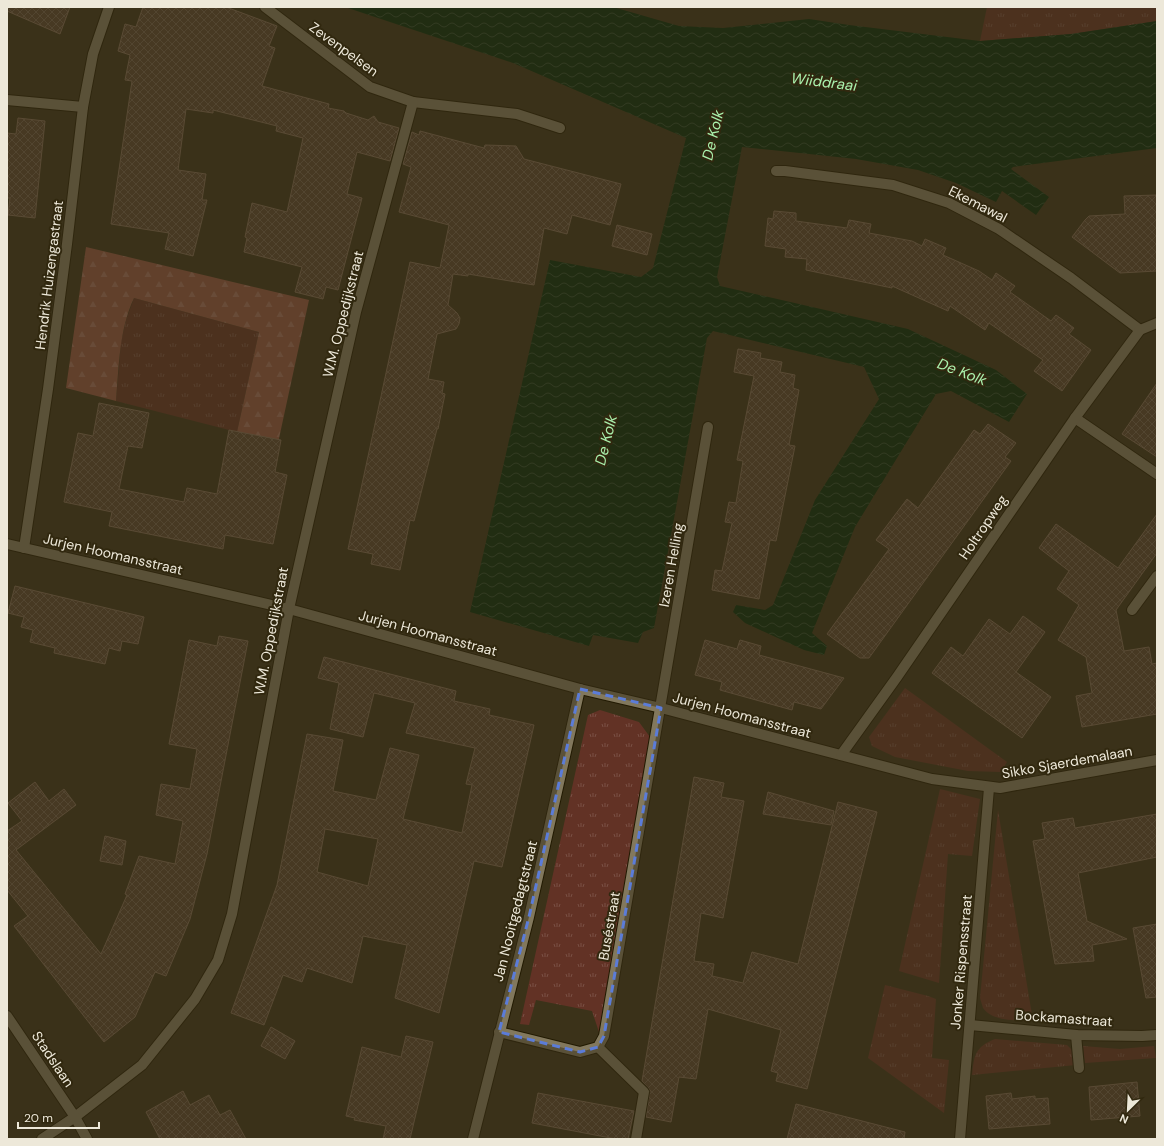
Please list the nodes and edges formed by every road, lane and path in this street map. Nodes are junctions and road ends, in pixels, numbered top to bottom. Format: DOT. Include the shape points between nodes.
graph roads {
  1 [pos="109,7"];
  2 [pos="265,7"];
  3 [pos="7,100"];
  4 [pos="413,102"];
  5 [pos="83,107"];
  6 [pos="560,128"];
  7 [pos="776,171"];
  8 [pos="1157,323"];
  9 [pos="1140,330"];
  10 [pos="1075,418"];
  11 [pos="708,427"];
  12 [pos="1157,474"];
  13 [pos="7,544"];
  14 [pos="24,548"];
  15 [pos="1157,576"];
  16 [pos="289,609"];
  17 [pos="1132,610"];
  18 [pos="580,689"];
  19 [pos="661,708"];
  20 [pos="841,756"];
  21 [pos="1157,760"];
  22 [pos="989,788"];
  23 [pos="7,1016"];
  24 [pos="970,1025"];
  25 [pos="499,1032"];
  26 [pos="1076,1035"];
  27 [pos="1157,1035"];
  28 [pos="598,1047"];
  29 [pos="1079,1068"];
  30 [pos="76,1117"];
  31 [pos="42,1139"];
  32 [pos="87,1139"];
  33 [pos="473,1139"];
  34 [pos="636,1139"];
  35 [pos="960,1139"];
  1 -- 5 [label="street, Hendrik Huizengastraat" via="93,54"];
  2 -- 4 [label="street, Zevenpelsen" via="370,87"];
  3 -- 5 [label="street"];
  4 -- 6 [label="street, Zevenpelsen" via="517,114"];
  4 -- 16 [label="street, W.M. Oppedijkstraat" via="356,312"];
  5 -- 14 [label="street, Hendrik Huizengastraat" via="49,382"];
  7 -- 9 [label="street, Ekemawal" via="894,185 949,202 998,228"];
  8 -- 9 [label="street"];
  9 -- 10 [label="street, Holtropweg"];
  10 -- 12 [label="street"];
  10 -- 20 [label="street, Holtropweg"];
  11 -- 19 [label="street, Izeren Helling"];
  13 -- 14 [label="street, Jurjen Hoomansstraat"];
  14 -- 16 [label="street, Jurjen Hoomansstraat"];
  15 -- 17 [label="street"];
  16 -- 18 [label="street, Jurjen Hoomansstraat"];
  16 -- 30 [label="street, W.M. Oppedijkstraat" via="232,914 218,960 195,998 142,1065"];
  18 -- 19 [label="street, Jurjen Hoomansstraat"];
  18 -- 25 [label="street, Jan Nooitgedagtstraat" via="529,917"];
  19 -- 20 [label="street, Jurjen Hoomansstraat"];
  19 -- 28 [label="street, Buséstraat" via="604,1036"];
  20 -- 22 [label="street, Sikko Sjaerdemalaan" via="932,779"];
  21 -- 22 [label="street, Sikko Sjaerdemalaan" via="1032,783"];
  22 -- 24 [label="street, Jonker Rispensstraat"];
  23 -- 30 [label="street, Stadslaan"];
  24 -- 26 [label="street, Bockamastraat"];
  24 -- 35 [label="street, Jonker Rispensstraat"];
  25 -- 28 [label="street" via="580,1052"];
  25 -- 33 [label="street, Jan Nooitgedagtstraat"];
  26 -- 27 [label="street, Bockamastraat"];
  26 -- 29 [label="street"];
  28 -- 34 [label="street" via="644,1092"];
  30 -- 31 [label="street, W.M. Oppedijkstraat"];
  30 -- 32 [label="street, Stadslaan"];
}
